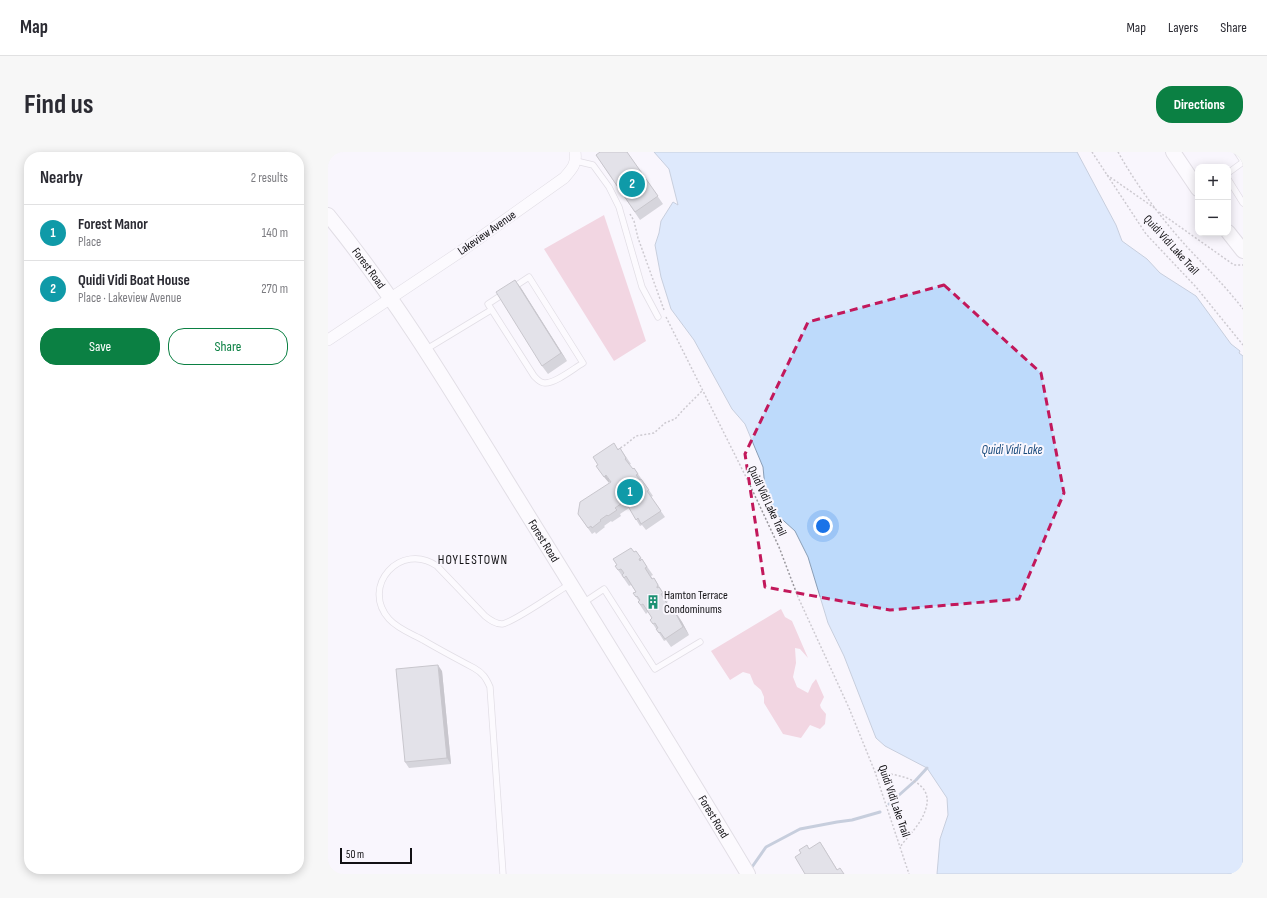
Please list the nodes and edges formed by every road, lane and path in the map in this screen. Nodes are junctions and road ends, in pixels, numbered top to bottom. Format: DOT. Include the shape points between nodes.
graph roads {
  1 [pos="1092,152"];
  2 [pos="1118,152"];
  3 [pos="1174,152"];
  4 [pos="1237,152"];
  5 [pos="575,156"];
  6 [pos="1243,162"];
  7 [pos="1231,171"];
  8 [pos="1105,173"];
  9 [pos="1195,184"];
  10 [pos="1231,184"];
  11 [pos="1243,203"];
  12 [pos="1156,210"];
  13 [pos="328,215"];
  14 [pos="630,215"];
  15 [pos="1231,236"];
  16 [pos="1243,251"];
  17 [pos="1243,266"];
  18 [pos="391,299"];
  19 [pos="1243,309"];
  20 [pos="491,310"];
  21 [pos="658,318"];
  22 [pos="328,340"];
  23 [pos="1243,345"];
  24 [pos="425,350"];
  25 [pos="702,391"];
  26 [pos="613,453"];
  27 [pos="570,583"];
  28 [pos="583,603"];
  29 [pos="700,642"];
  30 [pos="875,772"];
  31 [pos="900,847"];
  32 [pos="503,874"];
  33 [pos="748,874"];
  34 [pos="909,874"];
  1 -- 8 [label="path, Quidi Vidi Lake Trail"];
  2 -- 12 [label="path"];
  3 -- 9 [label="street"];
  4 -- 6 [label="lane"];
  5 -- 18 [label="street, Lakeview Avenue" via="575,166 564,178"];
  5 -- 21 [label="lane" via="593,165 609,187 619,207 642,287"];
  6 -- 7 [label="lane"];
  8 -- 12 [label="path"];
  8 -- 23 [label="path, Quidi Vidi Lake Trail" via="1146,234 1196,287"];
  10 -- 11 [label="lane"];
  12 -- 17 [label="path" via="1234,265"];
  12 -- 19 [label="path"];
  13 -- 18 [label="street, Forest Road"];
  14 -- 25 [label="path, Quidi Vidi Lake Trail" via="669,325"];
  15 -- 16 [label="street"];
  18 -- 22 [label="street, Lakeview Avenue"];
  18 -- 24 [label="street, Forest Road"];
  20 -- 20 [label="lane" via="539,381 545,383 555,380 583,363 529,277 488,304"];
  20 -- 24 [label="lane"];
  24 -- 27 [label="street, Forest Road"];
  25 -- 26 [label="path" via="675,420 665,423 654,433 636,436"];
  25 -- 30 [label="path, Quidi Vidi Lake Trail" via="779,547 798,597"];
  27 -- 28 [label="street, Forest Road"];
  27 -- 32 [label="lane" via="517,618 501,624 485,616 437,566 427,560 403,560 397,563 383,577 380,586 382,608 390,620 403,630 474,668 487,679 490,687"];
  28 -- 29 [label="lane" via="604,589 655,669"];
  28 -- 33 [label="street, Forest Road"];
  30 -- 31 [label="path, Quidi Vidi Lake Trail"];
  30 -- 31 [label="path" via="890,773 913,780 928,797 919,822"];
  31 -- 34 [label="path, Quidi Vidi Lake Trail"];
}
